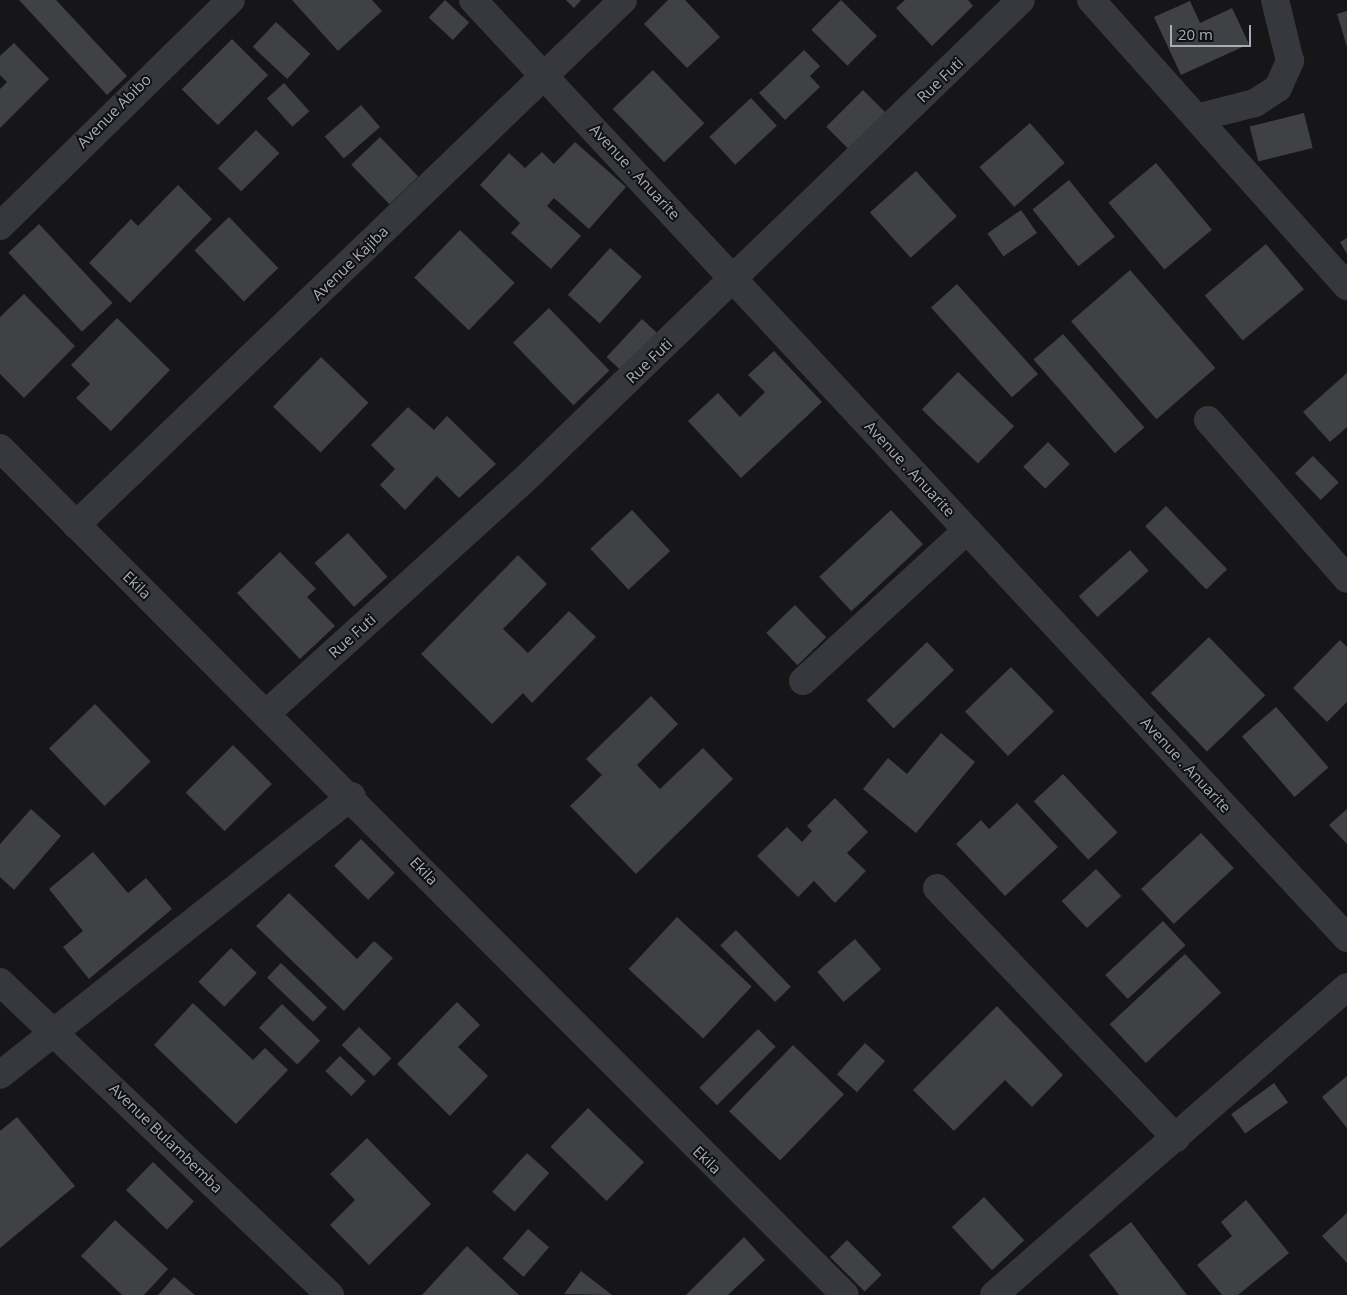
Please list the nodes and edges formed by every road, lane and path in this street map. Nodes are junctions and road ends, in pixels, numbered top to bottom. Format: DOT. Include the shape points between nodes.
graph roads {
  1 [pos="231,0"];
  2 [pos="473,0"];
  3 [pos="623,0"];
  4 [pos="1021,0"];
  5 [pos="1091,0"];
  6 [pos="1275,0"];
  7 [pos="546,75"];
  8 [pos="1200,117"];
  9 [pos="0,226"];
  10 [pos="735,280"];
  11 [pos="1347,286"];
  12 [pos="1208,420"];
  13 [pos="0,448"];
  14 [pos="76,526"];
  15 [pos="967,530"];
  16 [pos="1347,579"];
  17 [pos="802,680"];
  18 [pos="268,712"];
  19 [pos="352,796"];
  20 [pos="937,888"];
  21 [pos="1347,938"];
  22 [pos="0,982"];
  23 [pos="1347,987"];
  24 [pos="55,1032"];
  25 [pos="0,1075"];
  26 [pos="1176,1138"];
  27 [pos="330,1295"];
  28 [pos="845,1295"];
  29 [pos="994,1295"];
  1 -- 9 [label="street, Avenue Abibo"];
  2 -- 7 [label="street, Avenue . Anuarite"];
  3 -- 7 [label="street, Avenue Kajiba"];
  4 -- 10 [label="street, Rue Futi"];
  5 -- 8 [label="street"];
  6 -- 8 [label="street" via="1290,61 1278,88 1255,103"];
  7 -- 10 [label="street, Avenue . Anuarite"];
  7 -- 14 [label="street, Avenue Kajiba"];
  8 -- 11 [label="street"];
  10 -- 15 [label="street, Avenue . Anuarite"];
  10 -- 18 [label="street, Rue Futi" via="524,481"];
  12 -- 16 [label="street"];
  13 -- 14 [label="street, Ekila"];
  14 -- 18 [label="street, Ekila"];
  15 -- 17 [label="street"];
  15 -- 21 [label="street, Avenue . Anuarite"];
  18 -- 19 [label="street, Ekila"];
  19 -- 24 [label="street"];
  19 -- 28 [label="street, Ekila" via="638,1092"];
  20 -- 26 [label="street"];
  22 -- 24 [label="street, Avenue Bulambemba"];
  23 -- 26 [label="street"];
  24 -- 25 [label="street"];
  24 -- 27 [label="street, Avenue Bulambemba"];
  26 -- 29 [label="street"];
}
